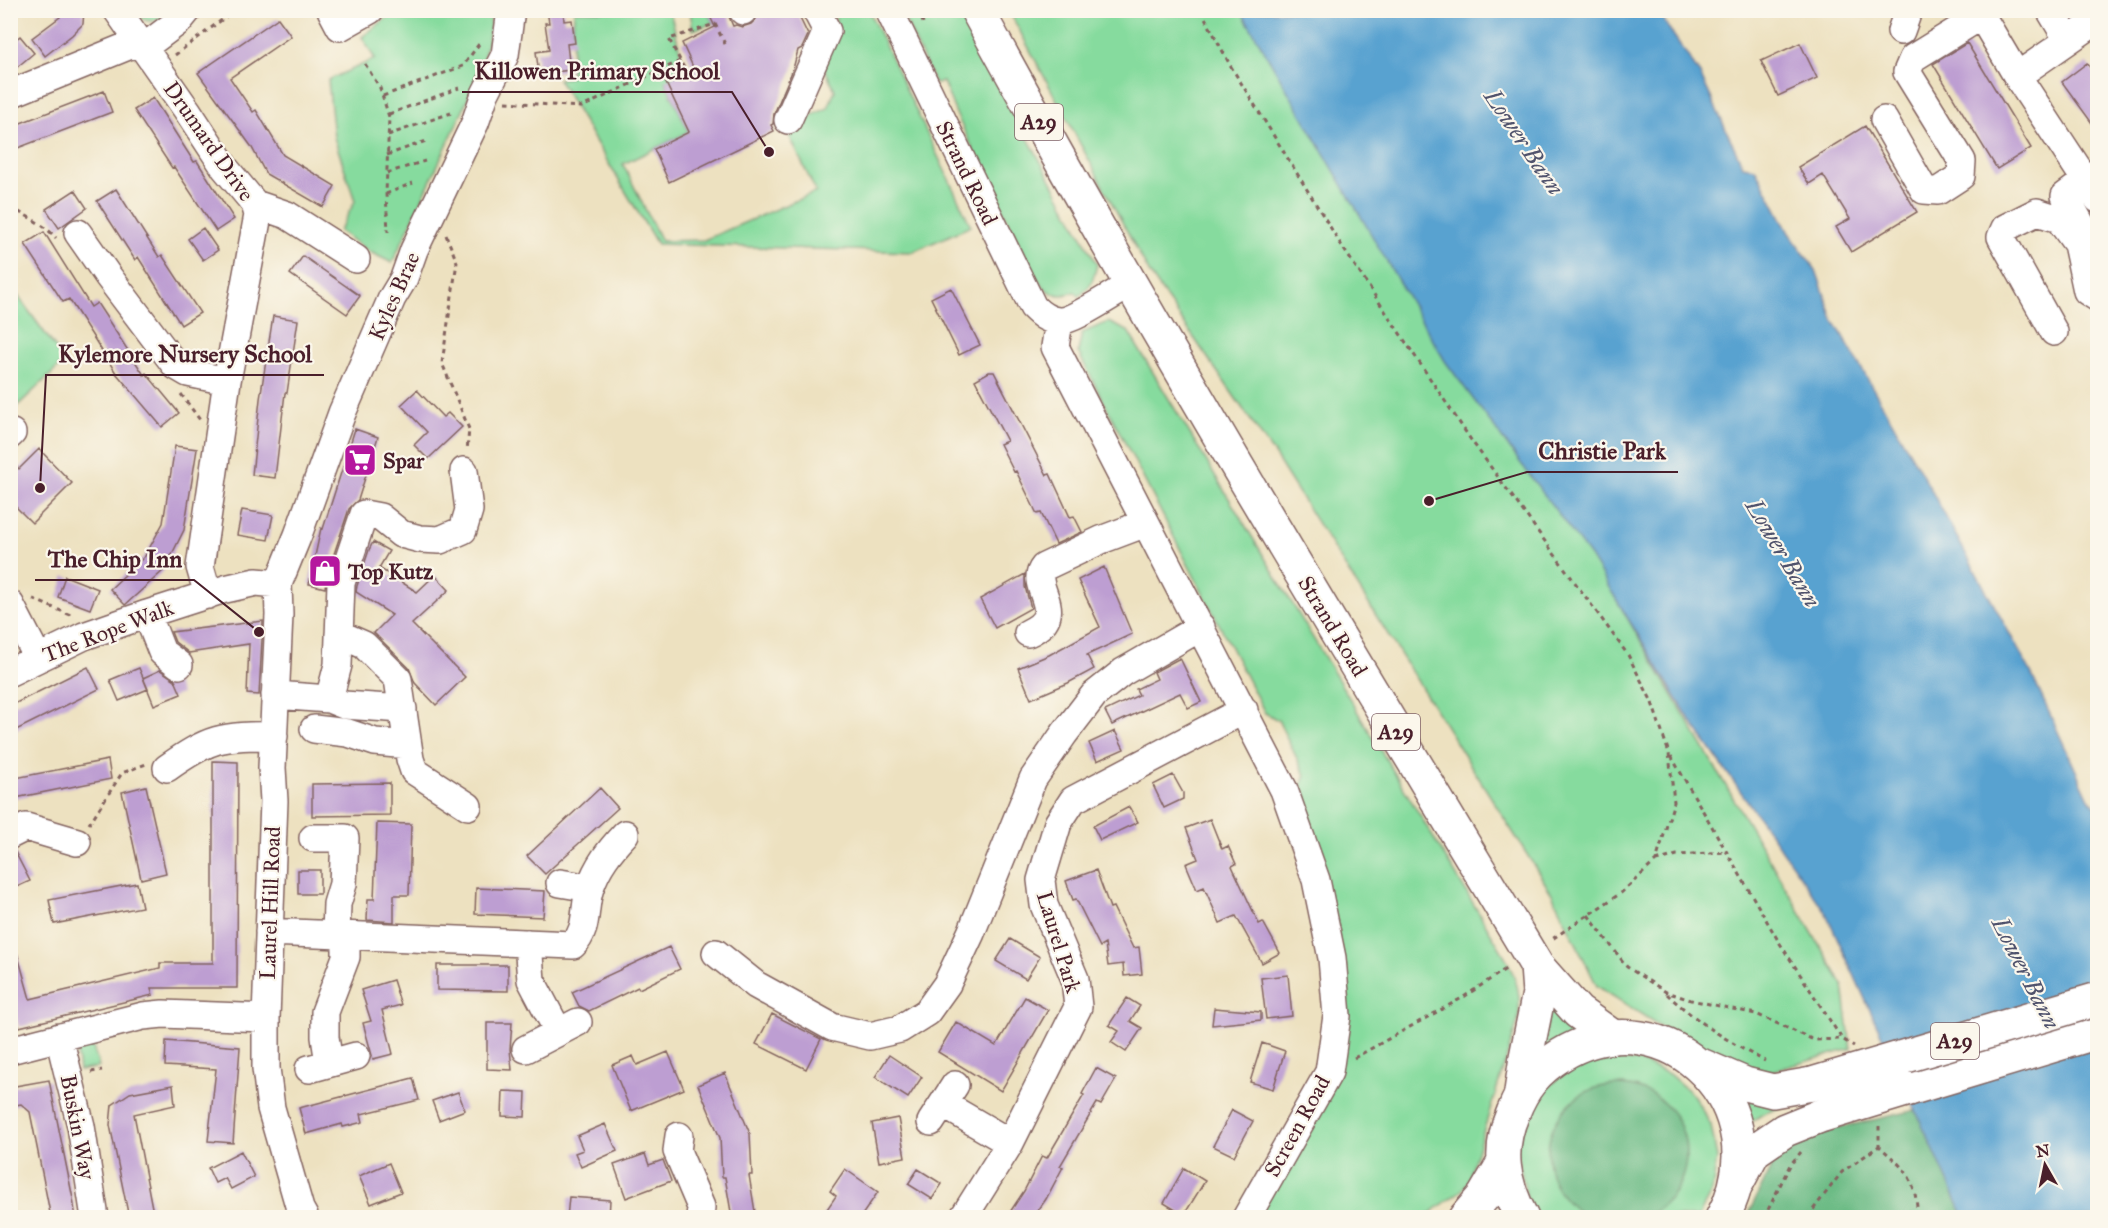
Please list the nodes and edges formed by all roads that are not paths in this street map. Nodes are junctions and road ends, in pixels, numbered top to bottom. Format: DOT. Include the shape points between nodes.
graph roads {
  1 [pos="117,10"];
  2 [pos="188,10"];
  3 [pos="331,10"];
  4 [pos="370,10"];
  5 [pos="511,10"];
  6 [pos="816,10"];
  7 [pos="890,10"];
  8 [pos="977,10"];
  9 [pos="2050,10"];
  10 [pos="1979,13"];
  11 [pos="2097,20"];
  12 [pos="2068,40"];
  13 [pos="140,44"];
  14 [pos="2018,76"];
  15 [pos="10,94"];
  16 [pos="788,120"];
  17 [pos="1884,120"];
  18 [pos="2091,190"];
  19 [pos="255,204"];
  20 [pos="78,233"];
  21 [pos="356,259"];
  22 [pos="2097,260"];
  23 [pos="1131,284"];
  24 [pos="2097,298"];
  25 [pos="1059,321"];
  26 [pos="2054,332"];
  27 [pos="227,381"];
  28 [pos="464,471"];
  29 [pos="1146,523"];
  30 [pos="278,584"];
  31 [pos="208,594"];
  32 [pos="17,600"];
  33 [pos="147,614"];
  34 [pos="1201,627"];
  35 [pos="1028,633"];
  36 [pos="339,634"];
  37 [pos="38,658"];
  38 [pos="179,665"];
  39 [pos="10,672"];
  40 [pos="275,694"];
  41 [pos="329,699"];
  42 [pos="403,709"];
  43 [pos="1244,710"];
  44 [pos="314,729"];
  45 [pos="274,736"];
  46 [pos="408,745"];
  47 [pos="167,768"];
  48 [pos="468,806"];
  49 [pos="626,834"];
  50 [pos="10,835"];
  51 [pos="314,838"];
  52 [pos="77,842"];
  53 [pos="560,883"];
  54 [pos="590,888"];
  55 [pos="269,932"];
  56 [pos="341,935"];
  57 [pos="528,944"];
  58 [pos="716,954"];
  59 [pos="1532,958"];
  60 [pos="2097,999"];
  61 [pos="266,1017"];
  62 [pos="2097,1032"];
  63 [pos="59,1037"];
  64 [pos="1613,1037"];
  65 [pos="526,1049"];
  66 [pos="10,1050"];
  67 [pos="356,1056"];
  68 [pos="1698,1064"];
  69 [pos="1521,1092"];
  70 [pos="943,1104"];
  71 [pos="679,1136"];
  72 [pos="1010,1143"];
  73 [pos="1503,1164"];
  74 [pos="1729,1205"];
  75 [pos="95,1218"];
  76 [pos="305,1218"];
  77 [pos="700,1218"];
  78 [pos="963,1218"];
  79 [pos="1246,1218"];
  80 [pos="1465,1218"];
  81 [pos="1522,1218"];
  1 -- 13 [label="street, Drumard Drive"];
  2 -- 13 [label="street" via="151,42"];
  3 -- 4 [label="street" via="340,27"];
  5 -- 30 [label="street, Kyles Brae" via="505,55 342,413"];
  6 -- 16 [label="street" via="826,32"];
  7 -- 25 [label="street, Strand Road" via="1033,307 1042,317"];
  8 -- 23 [label="main road, Strand Road / A29"];
  9 -- 12 [label="street"];
  10 -- 14 [label="street"];
  10 -- 17 [label="street" via="1913,58 1907,72 1962,161 1960,176 1938,191 1924,190"];
  11 -- 12 [label="street"];
  12 -- 14 [label="street"];
  13 -- 15 [label="street"];
  13 -- 19 [label="street, Drumard Drive" via="225,168"];
  14 -- 18 [label="street"];
  18 -- 22 [label="street" via="2065,196"];
  19 -- 21 [label="street" via="287,215"];
  19 -- 27 [label="street, Drumard Drive" via="258,215"];
  20 -- 27 [label="street" via="176,366 188,373"];
  23 -- 25 [label="street"];
  23 -- 59 [label="main road, Strand Road / A29"];
  24 -- 26 [label="street" via="2087,291 2077,244 2059,219 2037,212 2005,228 2001,237"];
  25 -- 29 [label="street" via="1055,347"];
  27 -- 31 [label="street, Drumard Drive" via="200,567"];
  28 -- 36 [label="street" via="469,510 463,530 440,540 401,534 380,518 363,514 341,583"];
  29 -- 34 [label="street"];
  29 -- 35 [label="street" via="1044,567 1039,579 1048,610 1045,620"];
  30 -- 31 [label="street, The Rope Walk" via="256,582"];
  30 -- 40 [label="street, Laurel Hill Road"];
  31 -- 33 [label="street, The Rope Walk"];
  32 -- 37 [label="street"];
  33 -- 37 [label="street, The Rope Walk"];
  33 -- 38 [label="street" via="162,652"];
  34 -- 43 [label="street"];
  34 -- 58 [label="street" via="1132,666 1094,695 1064,734 1033,779 972,933 948,984 927,1012 900,1029 870,1036 832,1027 756,985"];
  36 -- 41 [label="street" via="338,665"];
  36 -- 42 [label="street" via="364,645 398,679"];
  37 -- 39 [label="street, The Rope Walk"];
  40 -- 41 [label="street"];
  40 -- 45 [label="street, Laurel Hill Road"];
  41 -- 42 [label="street" via="344,705"];
  42 -- 46 [label="street"];
  43 -- 72 [label="street, Laurel Park" via="1073,800 1058,823 1041,880 1044,905 1075,979 1078,1007"];
  43 -- 79 [label="street, Screen Road" via="1284,790 1316,880 1332,958 1337,1016 1329,1072"];
  44 -- 46 [label="street"];
  45 -- 47 [label="street" via="219,738"];
  45 -- 55 [label="street, Laurel Hill Road"];
  46 -- 48 [label="street" via="414,771"];
  49 -- 54 [label="street" via="605,855"];
  50 -- 52 [label="street" via="26,827"];
  51 -- 56 [label="street" via="345,838 344,884 337,904"];
  53 -- 54 [label="street"];
  54 -- 57 [label="street" via="582,936 573,945"];
  55 -- 56 [label="street"];
  55 -- 61 [label="street, Laurel Hill Road"];
  56 -- 57 [label="street"];
  56 -- 67 [label="street" via="346,957 325,1012 319,1066"];
  57 -- 65 [label="street" via="531,980 568,1027"];
  59 -- 64 [label="main road, Strand Road / A29" via="1578,1012"];
  59 -- 69 [label="main road, Strand Road / A29" via="1539,993"];
  60 -- 68 [label="main road, A29, bridge" via="1812,1084 1773,1091"];
  61 -- 63 [label="street" via="153,1015"];
  61 -- 76 [label="street, Laurel Hill Road" via="271,1108"];
  62 -- 74 [label="main road, A29, bridge" via="1785,1130 1754,1151"];
  63 -- 66 [label="street"];
  63 -- 75 [label="street, Buskin Way" via="81,1126"];
  64 -- 68 [label="main road, A29" via="1663,1045"];
  64 -- 69 [label="main road, A29" via="1577,1045 1545,1065"];
  68 -- 74 [label="main road, A29" via="1720,1088 1734,1117 1740,1149"];
  69 -- 73 [label="main road, A29" via="1506,1129"];
  70 -- 72 [label="street"];
  71 -- 77 [label="street" via="677,1151 701,1207"];
  72 -- 78 [label="street, Laurel Park"];
  73 -- 80 [label="main road, A29"];
  73 -- 81 [label="main road, A29" via="1511,1198"];
}
